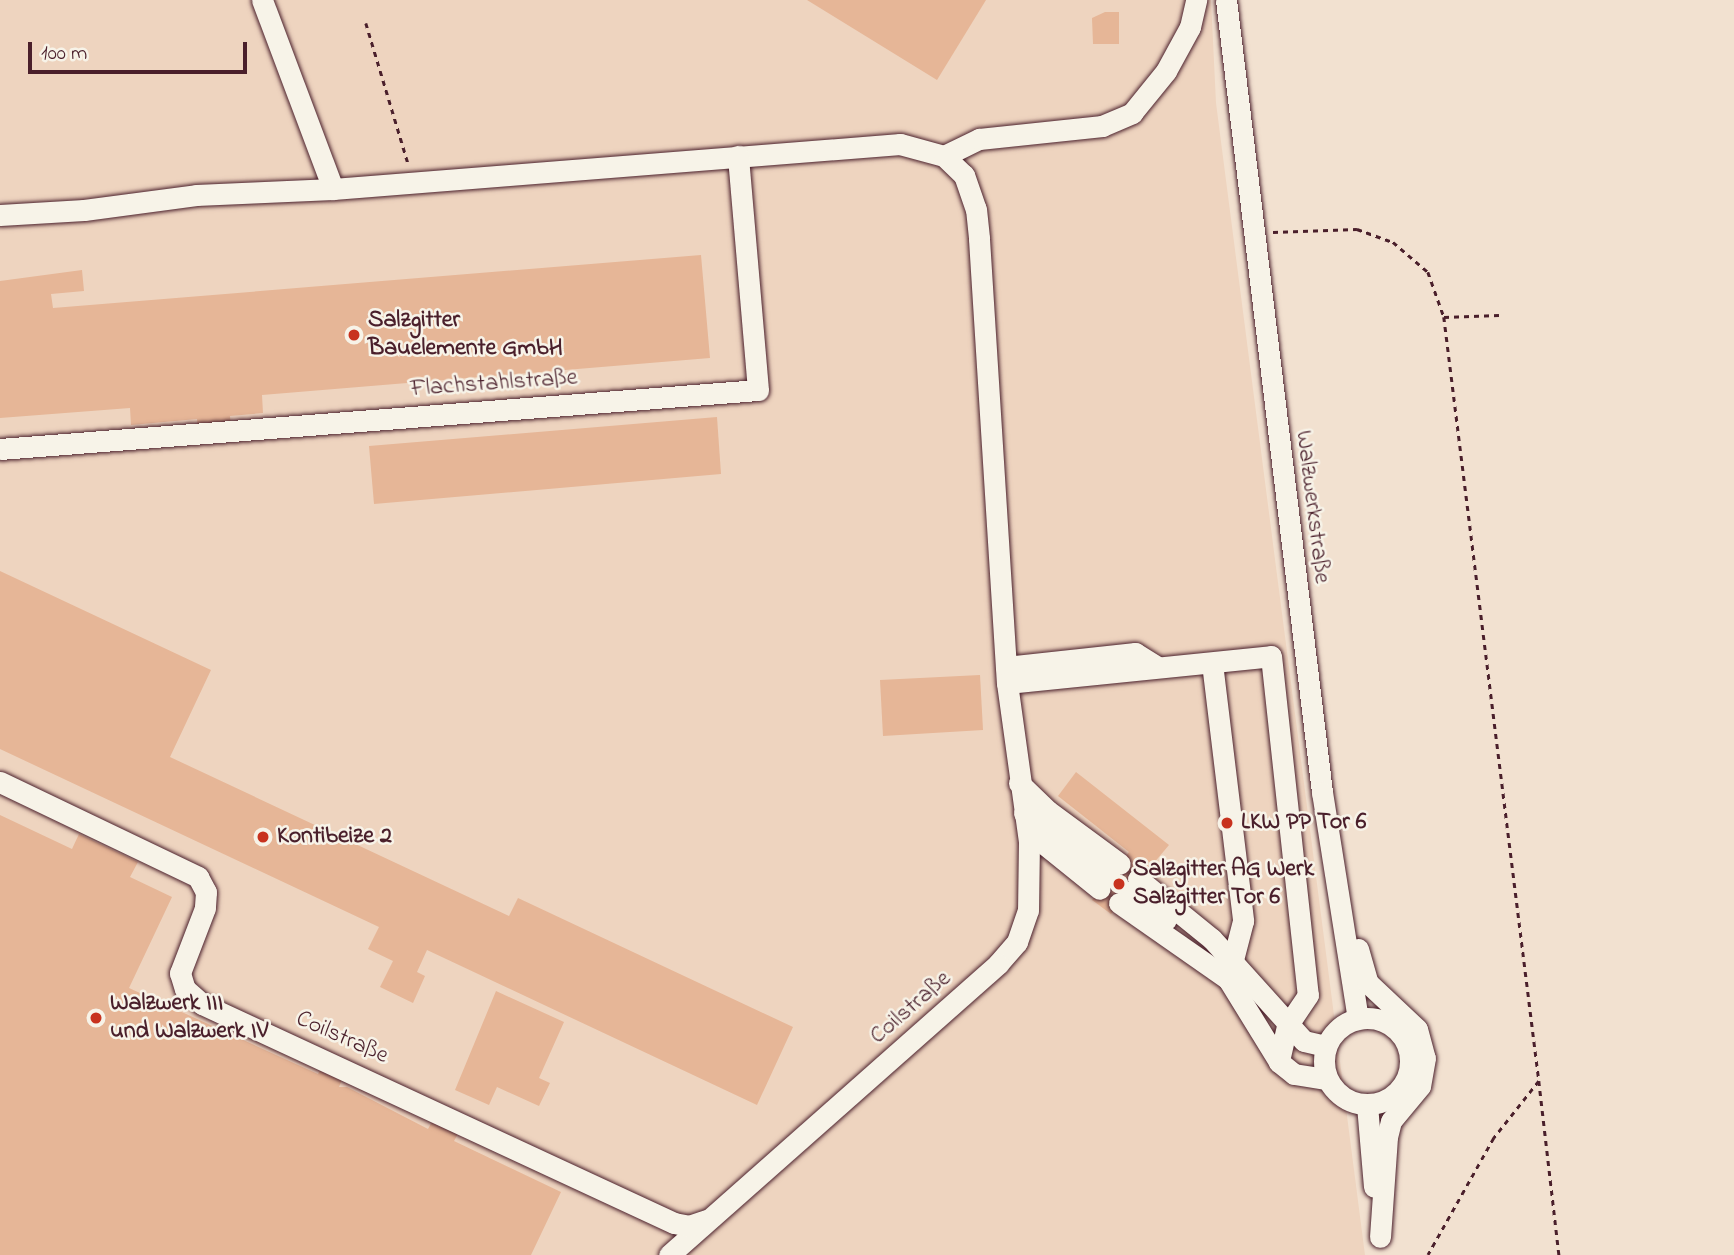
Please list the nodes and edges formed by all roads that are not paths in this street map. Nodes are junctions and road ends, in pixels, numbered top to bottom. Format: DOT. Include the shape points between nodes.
graph roads {
  1 [pos="262,0"];
  2 [pos="1196,0"];
  3 [pos="1226,0"];
  4 [pos="737,156"];
  5 [pos="944,156"];
  6 [pos="333,189"];
  7 [pos="0,215"];
  8 [pos="0,449"];
  9 [pos="1212,663"];
  10 [pos="1007,675"];
  11 [pos="0,782"];
  12 [pos="1019,783"];
  13 [pos="1026,821"];
  14 [pos="1330,853"];
  15 [pos="1231,970"];
  16 [pos="1358,1018"];
  17 [pos="1287,1026"];
  18 [pos="1325,1046"];
  19 [pos="1279,1062"];
  20 [pos="1328,1079"];
  21 [pos="1367,1105"];
  22 [pos="713,1215"];
  23 [pos="1381,1246"];
  24 [pos="669,1255"];
  1 -- 6 [label="street"];
  2 -- 5 [label="street" via="1190,27 1166,71 1132,113 1102,125 979,139"];
  3 -- 14 [label="street, Walzwerkstraße"];
  4 -- 5 [label="street" via="900,144"];
  4 -- 6 [label="street"];
  4 -- 8 [label="street, Flachstahlstraße" via="758,390"];
  5 -- 10 [label="street" via="964,175 976,209"];
  6 -- 7 [label="street" via="196,195 85,210"];
  9 -- 10 [label="street" via="1157,667 1135,653"];
  9 -- 15 [label="street" via="1243,921"];
  9 -- 17 [label="street" via="1271,656 1308,995"];
  10 -- 12 [label="street"];
  11 -- 22 [label="street, Coilstraße" via="198,877 206,892 205,908 180,973 185,989 202,1004 674,1223 700,1224"];
  12 -- 13 [label="street, Coilstraße"];
  12 -- 13 [label="street" via="1110,877"];
  13 -- 22 [label="street, Coilstraße" via="1028,911 1017,942 971,990"];
  14 -- 16 [label="street, Walzwerkstraße"];
  14 -- 23 [label="street" via="1367,984 1417,1029 1425,1058 1420,1086 1389,1129"];
  15 -- 15 [label="street" via="1186,914 1129,891"];
  15 -- 17 [label="street"];
  15 -- 19 [label="street"];
  16 -- 18 [label="street" via="1335,1031"];
  16 -- 21 [label="street" via="1386,1022 1398,1031 1410,1057 1404,1085 1394,1096"];
  17 -- 18 [label="street" via="1304,1041"];
  17 -- 19 [label="street"];
  18 -- 20 [label="street"];
  19 -- 20 [label="street" via="1294,1074"];
  20 -- 21 [label="street" via="1339,1096"];
  21 -- 23 [label="street"];
  22 -- 24 [label="street, Coilstraße"];
}
